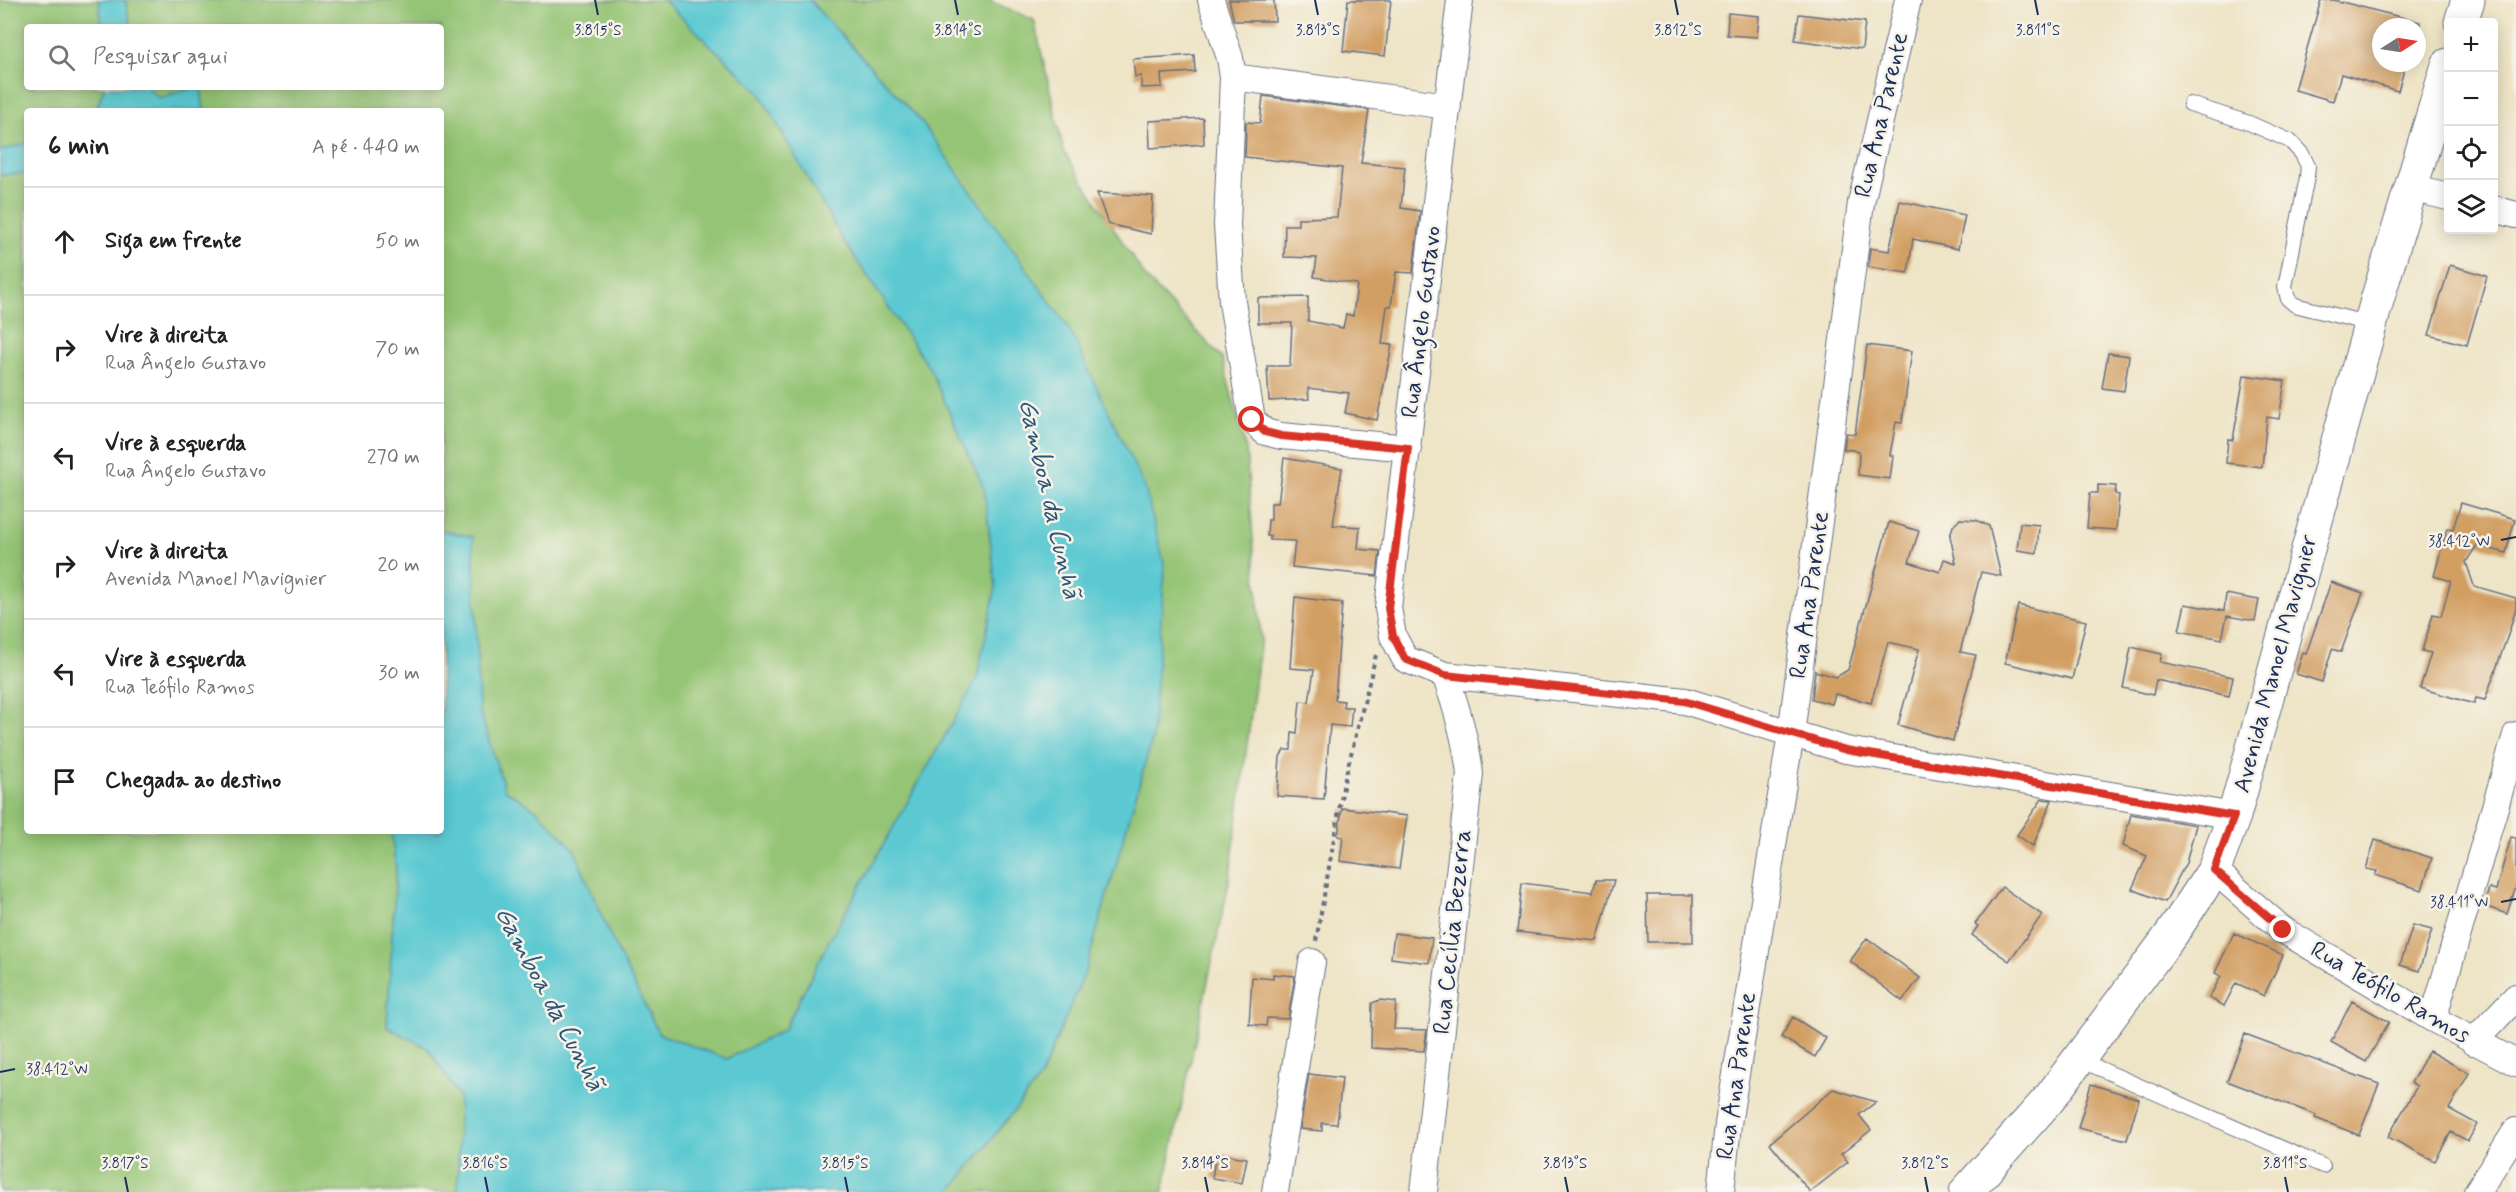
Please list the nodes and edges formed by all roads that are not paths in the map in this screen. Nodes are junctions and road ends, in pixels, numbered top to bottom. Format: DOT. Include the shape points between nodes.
graph roads {
  1 [pos="1211,0"];
  2 [pos="1460,0"];
  3 [pos="1908,0"];
  4 [pos="2468,0"];
  5 [pos="2463,18"];
  6 [pos="2446,72"];
  7 [pos="1233,77"];
  8 [pos="2190,104"];
  9 [pos="1448,106"];
  10 [pos="2412,188"];
  11 [pos="2444,196"];
  12 [pos="2498,210"];
  13 [pos="2516,215"];
  14 [pos="2370,324"];
  15 [pos="1408,448"];
  16 [pos="1445,675"];
  17 [pos="1791,734"];
  18 [pos="2516,735"];
  19 [pos="2234,816"];
  20 [pos="2214,870"];
  21 [pos="1312,962"];
  22 [pos="2516,997"];
  23 [pos="2433,1019"];
  24 [pos="2473,1042"];
  25 [pos="2080,1060"];
  26 [pos="2516,1063"];
  27 [pos="2516,1131"];
  28 [pos="2324,1166"];
  29 [pos="1275,1192"];
  30 [pos="1424,1192"];
  31 [pos="1721,1192"];
  32 [pos="1966,1192"];
  33 [pos="2477,1192"];
  1 -- 7 [label="street"];
  2 -- 9 [label="street, Rua Ângelo Gustavo"];
  3 -- 17 [label="street, Rua Ana Parente" via="1861,203"];
  4 -- 5 [label="street"];
  6 -- 10 [label="street, Avenida Manoel Mavignier"];
  7 -- 9 [label="street"];
  7 -- 15 [label="street" via="1227,225 1233,302 1252,420 1265,432 1281,436"];
  8 -- 14 [label="lane" via="2290,141 2302,154 2308,166 2307,177 2284,287 2288,299 2295,305"];
  9 -- 15 [label="street, Rua Ângelo Gustavo"];
  10 -- 11 [label="street"];
  10 -- 14 [label="street, Avenida Manoel Mavignier"];
  12 -- 13 [label="street"];
  14 -- 19 [label="street, Avenida Manoel Mavignier"];
  15 -- 16 [label="street, Rua Ângelo Gustavo" via="1388,608 1393,636 1405,659"];
  16 -- 17 [label="street, Rua Ângelo Gustavo" via="1684,701"];
  16 -- 30 [label="street, Rua Cecília Bezerra" via="1464,734 1470,774"];
  17 -- 19 [label="street, Rua Ângelo Gustavo" via="1846,750"];
  17 -- 31 [label="street, Rua Ana Parente" via="1728,1124"];
  18 -- 23 [label="street"];
  19 -- 20 [label="street, Avenida Manoel Mavignier"];
  20 -- 23 [label="street, Rua Teófilo Ramos" via="2283,930"];
  20 -- 25 [label="street, Avenida Manoel Mavignier"];
  21 -- 29 [label="street"];
  22 -- 24 [label="street"];
  23 -- 24 [label="street, Rua Teófilo Ramos"];
  24 -- 26 [label="street, Rua Teófilo Ramos"];
  25 -- 28 [label="lane"];
  25 -- 32 [label="street, Avenida Manoel Mavignier"];
  27 -- 33 [label="street"];
}
